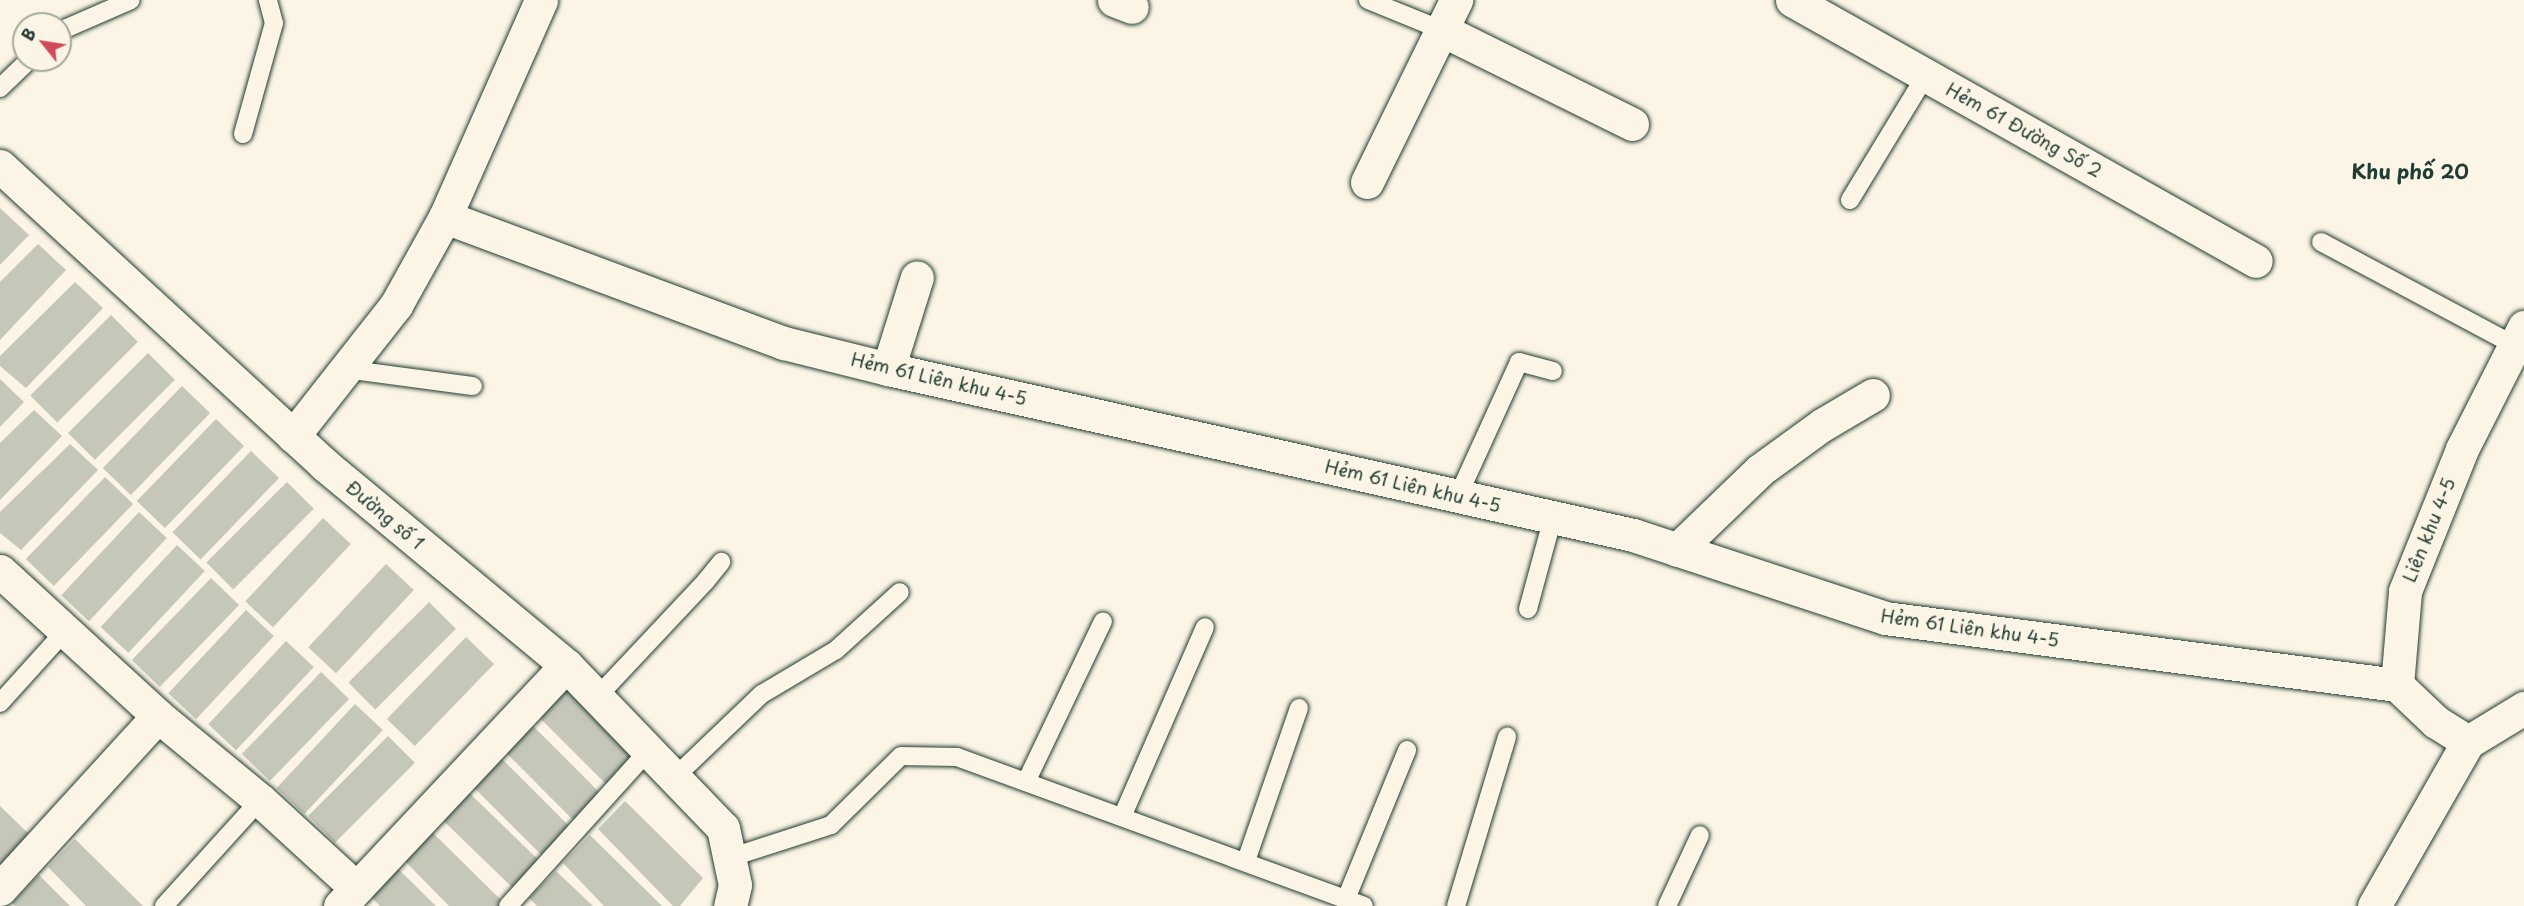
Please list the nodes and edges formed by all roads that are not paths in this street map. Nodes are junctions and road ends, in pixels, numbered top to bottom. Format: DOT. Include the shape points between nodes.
graph roads {
  1 [pos="131,0"];
  2 [pos="268,0"];
  3 [pos="541,0"];
  4 [pos="1368,0"];
  5 [pos="1456,0"];
  6 [pos="1792,0"];
  7 [pos="72,26"];
  8 [pos="1442,30"];
  9 [pos="17,72"];
  10 [pos="1926,75"];
  11 [pos="0,88"];
  12 [pos="1632,124"];
  13 [pos="243,134"];
  14 [pos="0,166"];
  15 [pos="1367,182"];
  16 [pos="1850,200"];
  17 [pos="445,217"];
  18 [pos="2321,242"];
  19 [pos="2256,261"];
  20 [pos="917,277"];
  21 [pos="2519,336"];
  22 [pos="345,369"];
  23 [pos="888,369"];
  24 [pos="1553,371"];
  25 [pos="472,386"];
  26 [pos="1873,395"];
  27 [pos="293,435"];
  28 [pos="1458,496"];
  29 [pos="1553,517"];
  30 [pos="1677,550"];
  31 [pos="721,562"];
  32 [pos="0,571"];
  33 [pos="900,592"];
  34 [pos="1528,609"];
  35 [pos="1103,621"];
  36 [pos="1205,627"];
  37 [pos="66,630"];
  38 [pos="566,665"];
  39 [pos="2397,685"];
  40 [pos="597,697"];
  41 [pos="0,703"];
  42 [pos="1299,708"];
  43 [pos="2524,708"];
  44 [pos="158,716"];
  45 [pos="1507,737"];
  46 [pos="2468,742"];
  47 [pos="649,750"];
  48 [pos="1407,750"];
  49 [pos="675,777"];
  50 [pos="1026,782"];
  51 [pos="260,800"];
  52 [pos="1122,817"];
  53 [pos="1700,835"];
  54 [pos="1246,861"];
  55 [pos="731,883"];
  56 [pos="0,889"];
  57 [pos="348,897"];
  58 [pos="1346,899"];
  59 [pos="164,906"];
  60 [pos="508,906"];
  61 [pos="1364,906"];
  62 [pos="1456,906"];
  63 [pos="1667,906"];
  64 [pos="2374,906"];
  1 -- 7 [label="lane"];
  2 -- 13 [label="lane" via="274,23"];
  3 -- 17 [label="street"];
  4 -- 8 [label="lane"];
  5 -- 8 [label="street"];
  6 -- 10 [label="street, Hẻm 61 Đường Số 2"];
  8 -- 12 [label="street"];
  8 -- 15 [label="street"];
  9 -- 11 [label="lane"];
  10 -- 16 [label="lane"];
  10 -- 19 [label="street, Hẻm 61 Đường Số 2"];
  14 -- 27 [label="street, Đường số 1"];
  17 -- 22 [label="street" via="396,305"];
  17 -- 23 [label="street, Hẻm 61 Liên khu 4-5" via="784,343"];
  18 -- 21 [label="lane"];
  20 -- 23 [label="street"];
  21 -- 39 [label="street, Liên khu 4-5" via="2462,449 2405,591"];
  22 -- 25 [label="lane"];
  22 -- 27 [label="street"];
  23 -- 28 [label="street, Hẻm 61 Liên khu 4-5"];
  24 -- 28 [label="lane" via="1519,362"];
  26 -- 30 [label="street" via="1822,425 1760,470"];
  27 -- 38 [label="street, Đường số 1"];
  28 -- 29 [label="street, Hẻm 61 Liên khu 4-5"];
  29 -- 30 [label="street, Hẻm 61 Liên khu 4-5" via="1633,535"];
  29 -- 34 [label="lane"];
  30 -- 39 [label="street, Hẻm 61 Liên khu 4-5" via="1885,618"];
  31 -- 40 [label="lane"];
  32 -- 37 [label="street"];
  33 -- 49 [label="lane" via="837,650 762,694"];
  35 -- 50 [label="lane"];
  36 -- 52 [label="lane"];
  37 -- 41 [label="lane"];
  37 -- 44 [label="street"];
  38 -- 40 [label="street, Đường số 1"];
  38 -- 57 [label="street"];
  39 -- 46 [label="street" via="2436,722"];
  40 -- 47 [label="street, Đường số 1"];
  42 -- 54 [label="lane"];
  43 -- 46 [label="street"];
  44 -- 51 [label="street"];
  44 -- 56 [label="street"];
  45 -- 62 [label="lane"];
  46 -- 64 [label="street"];
  47 -- 49 [label="street, Đường số 1"];
  47 -- 60 [label="lane"];
  48 -- 58 [label="lane"];
  49 -- 55 [label="street, Đường số 1" via="723,828"];
  50 -- 52 [label="lane"];
  50 -- 55 [label="lane" via="957,757 901,756 831,825"];
  51 -- 57 [label="street"];
  51 -- 59 [label="lane"];
  52 -- 54 [label="lane"];
  53 -- 63 [label="lane"];
  54 -- 58 [label="lane"];
  58 -- 61 [label="lane"];
}
